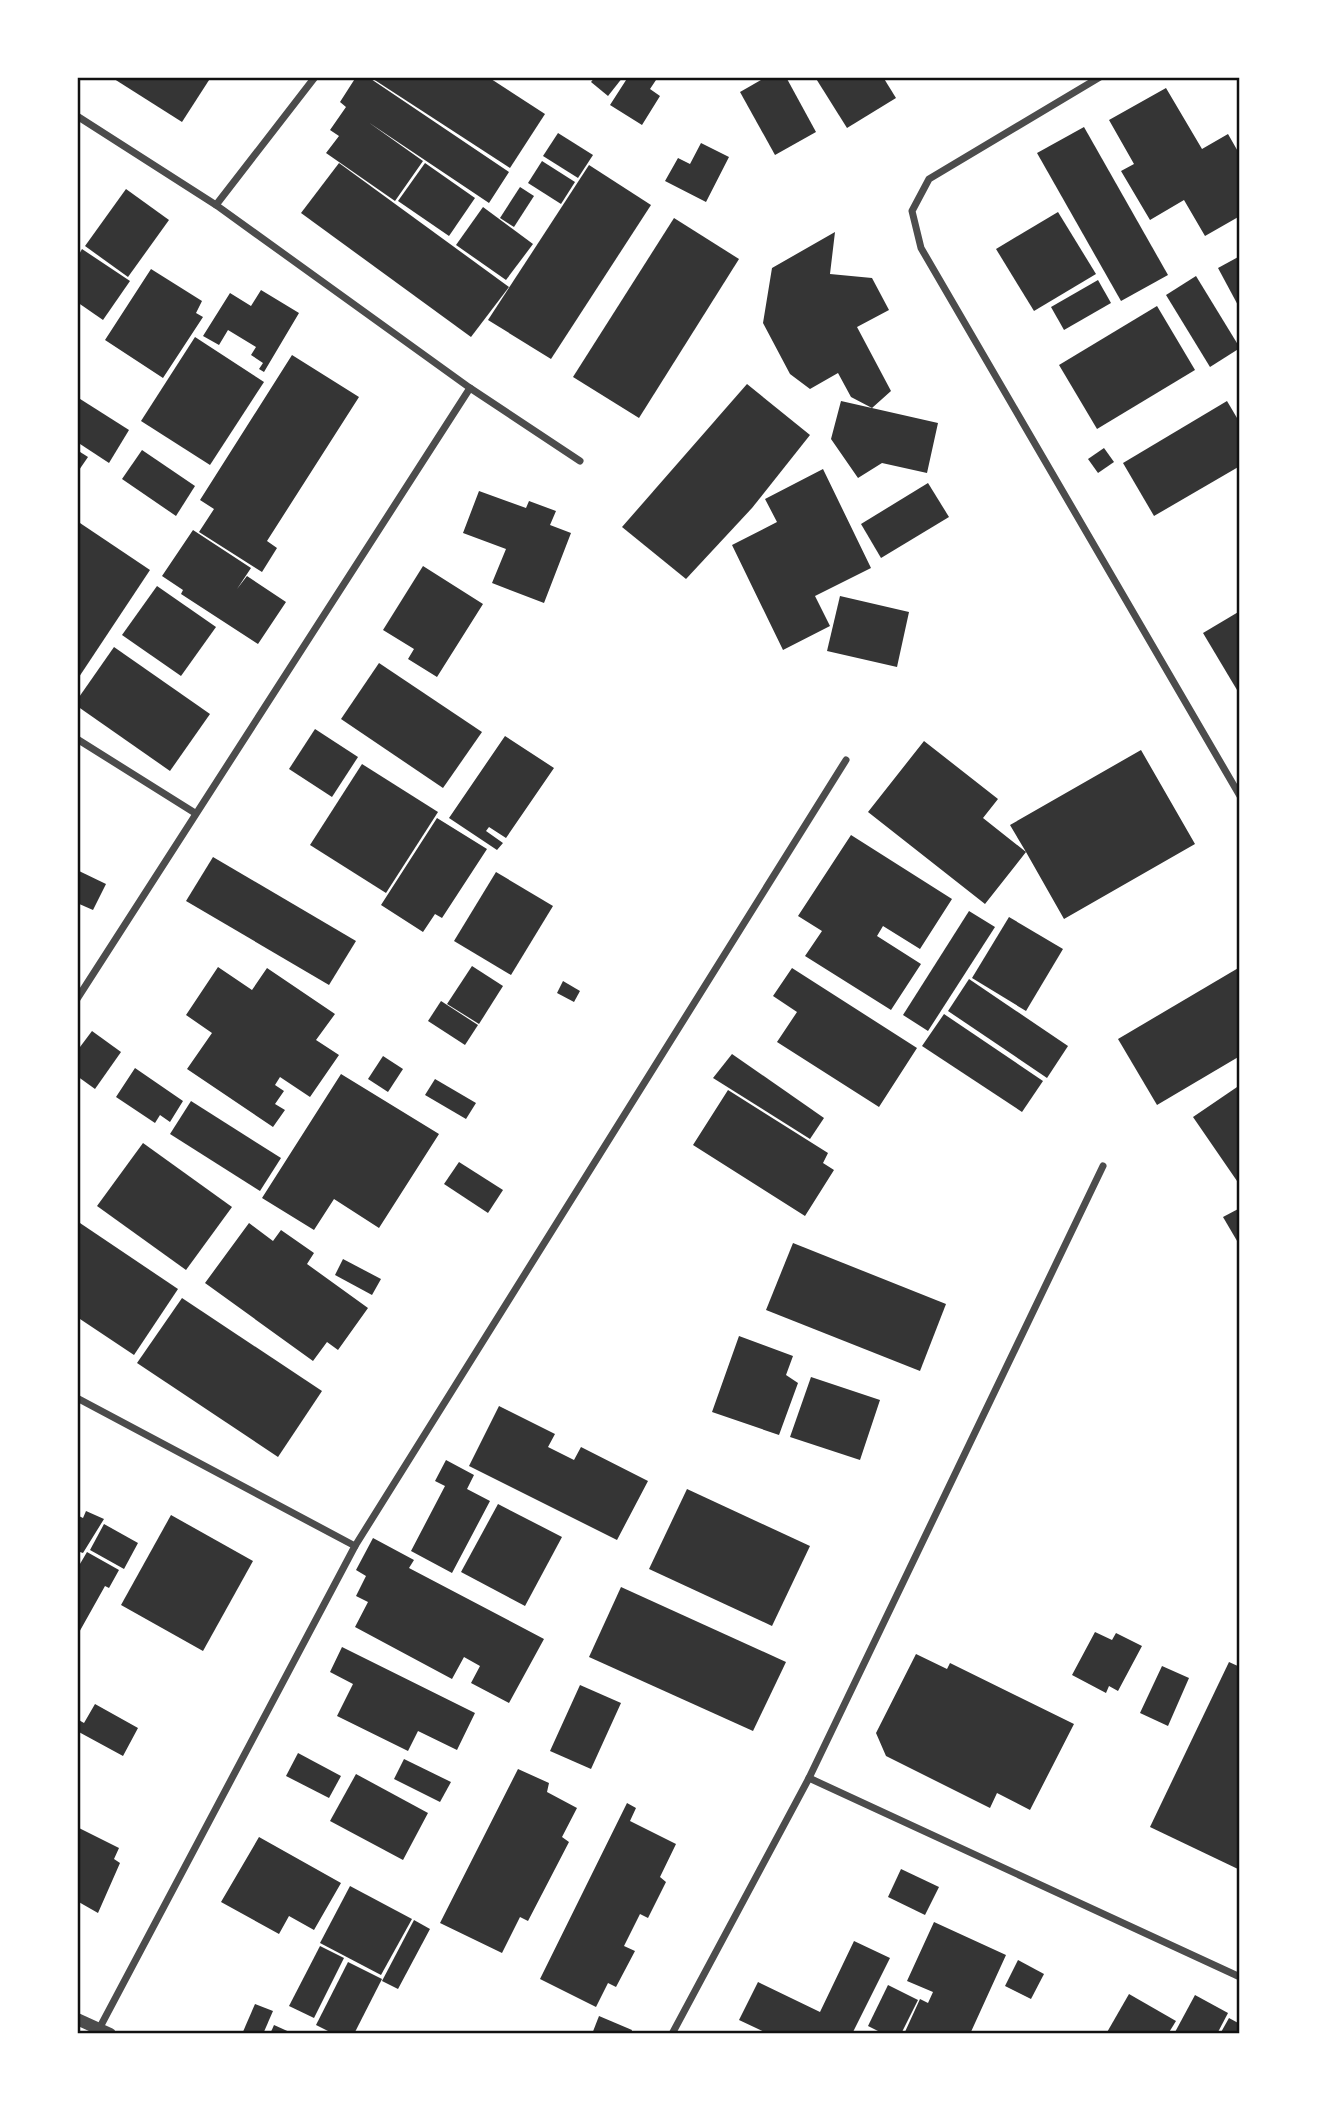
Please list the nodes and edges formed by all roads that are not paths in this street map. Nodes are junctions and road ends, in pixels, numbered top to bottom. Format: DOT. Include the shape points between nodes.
graph roads {
  1 [pos="315,77"];
  2 [pos="1100,77"];
  3 [pos="77,117"];
  4 [pos="216,205"];
  5 [pos="470,388"];
  6 [pos="580,461"];
  7 [pos="77,739"];
  8 [pos="846,760"];
  9 [pos="1240,796"];
  10 [pos="195,813"];
  11 [pos="77,999"];
  12 [pos="1103,1166"];
  13 [pos="77,1398"];
  14 [pos="355,1546"];
  15 [pos="809,1778"];
  16 [pos="1240,1977"];
  17 [pos="77,2019"];
  18 [pos="105,2032"];
  19 [pos="672,2034"];
  1 -- 4 [label="street"];
  2 -- 9 [label="street" via="929,179 912,211 921,248"];
  3 -- 4 [label="street"];
  4 -- 5 [label="street"];
  5 -- 6 [label="street"];
  5 -- 10 [label="street"];
  7 -- 10 [label="street"];
  8 -- 14 [label="street"];
  10 -- 11 [label="street"];
  12 -- 15 [label="street"];
  13 -- 14 [label="street"];
  14 -- 18 [label="street"];
  15 -- 16 [label="street"];
  15 -- 19 [label="street"];
  17 -- 18 [label="street"];
}
